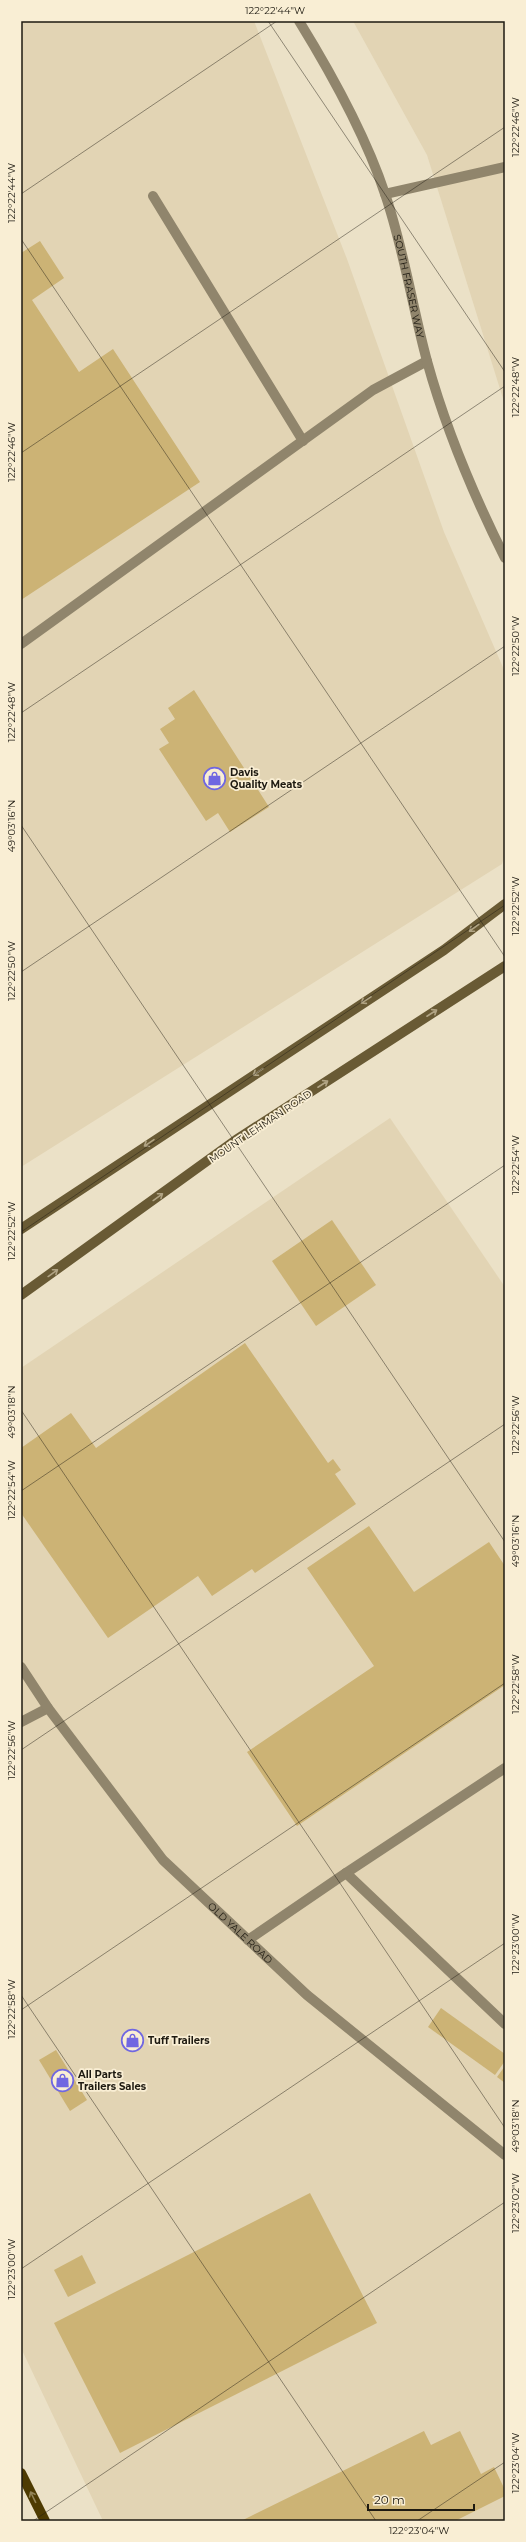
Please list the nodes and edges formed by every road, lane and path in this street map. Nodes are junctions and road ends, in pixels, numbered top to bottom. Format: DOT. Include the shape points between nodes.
graph roads {
  1 [pos="299,21"];
  2 [pos="505,167"];
  3 [pos="385,194"];
  4 [pos="153,196"];
  5 [pos="427,361"];
  6 [pos="303,441"];
  7 [pos="505,558"];
  8 [pos="21,644"];
  9 [pos="505,904"];
  10 [pos="505,966"];
  11 [pos="21,1229"];
  12 [pos="21,1295"];
  13 [pos="21,1667"];
  14 [pos="48,1708"];
  15 [pos="21,1722"];
  16 [pos="505,1768"];
  17 [pos="346,1873"];
  18 [pos="248,1940"];
  19 [pos="505,2024"];
  20 [pos="505,2155"];
  21 [pos="21,2473"];
  22 [pos="45,2521"];
  1 -- 3 [label="street, SOUTH FRASER WAY" via="338,87"];
  2 -- 3 [label="street"];
  3 -- 5 [label="street, SOUTH FRASER WAY"];
  4 -- 6 [label="street"];
  5 -- 6 [label="street" via="373,390"];
  5 -- 7 [label="street, SOUTH FRASER WAY" via="456,452"];
  6 -- 8 [label="street"];
  9 -- 11 [label="main road, one-way" via="444,950"];
  12 -- 10 [label="main road, MOUNT LEHMAN ROAD, one-way" via="236,1140"];
  13 -- 14 [label="street, OLD YALE ROAD"];
  14 -- 15 [label="street"];
  14 -- 18 [label="street, OLD YALE ROAD" via="163,1860"];
  16 -- 17 [label="street"];
  17 -- 18 [label="street"];
  17 -- 19 [label="street"];
  18 -- 20 [label="street, OLD YALE ROAD" via="307,1995"];
  22 -- 21 [label="main road, one-way"];
}
